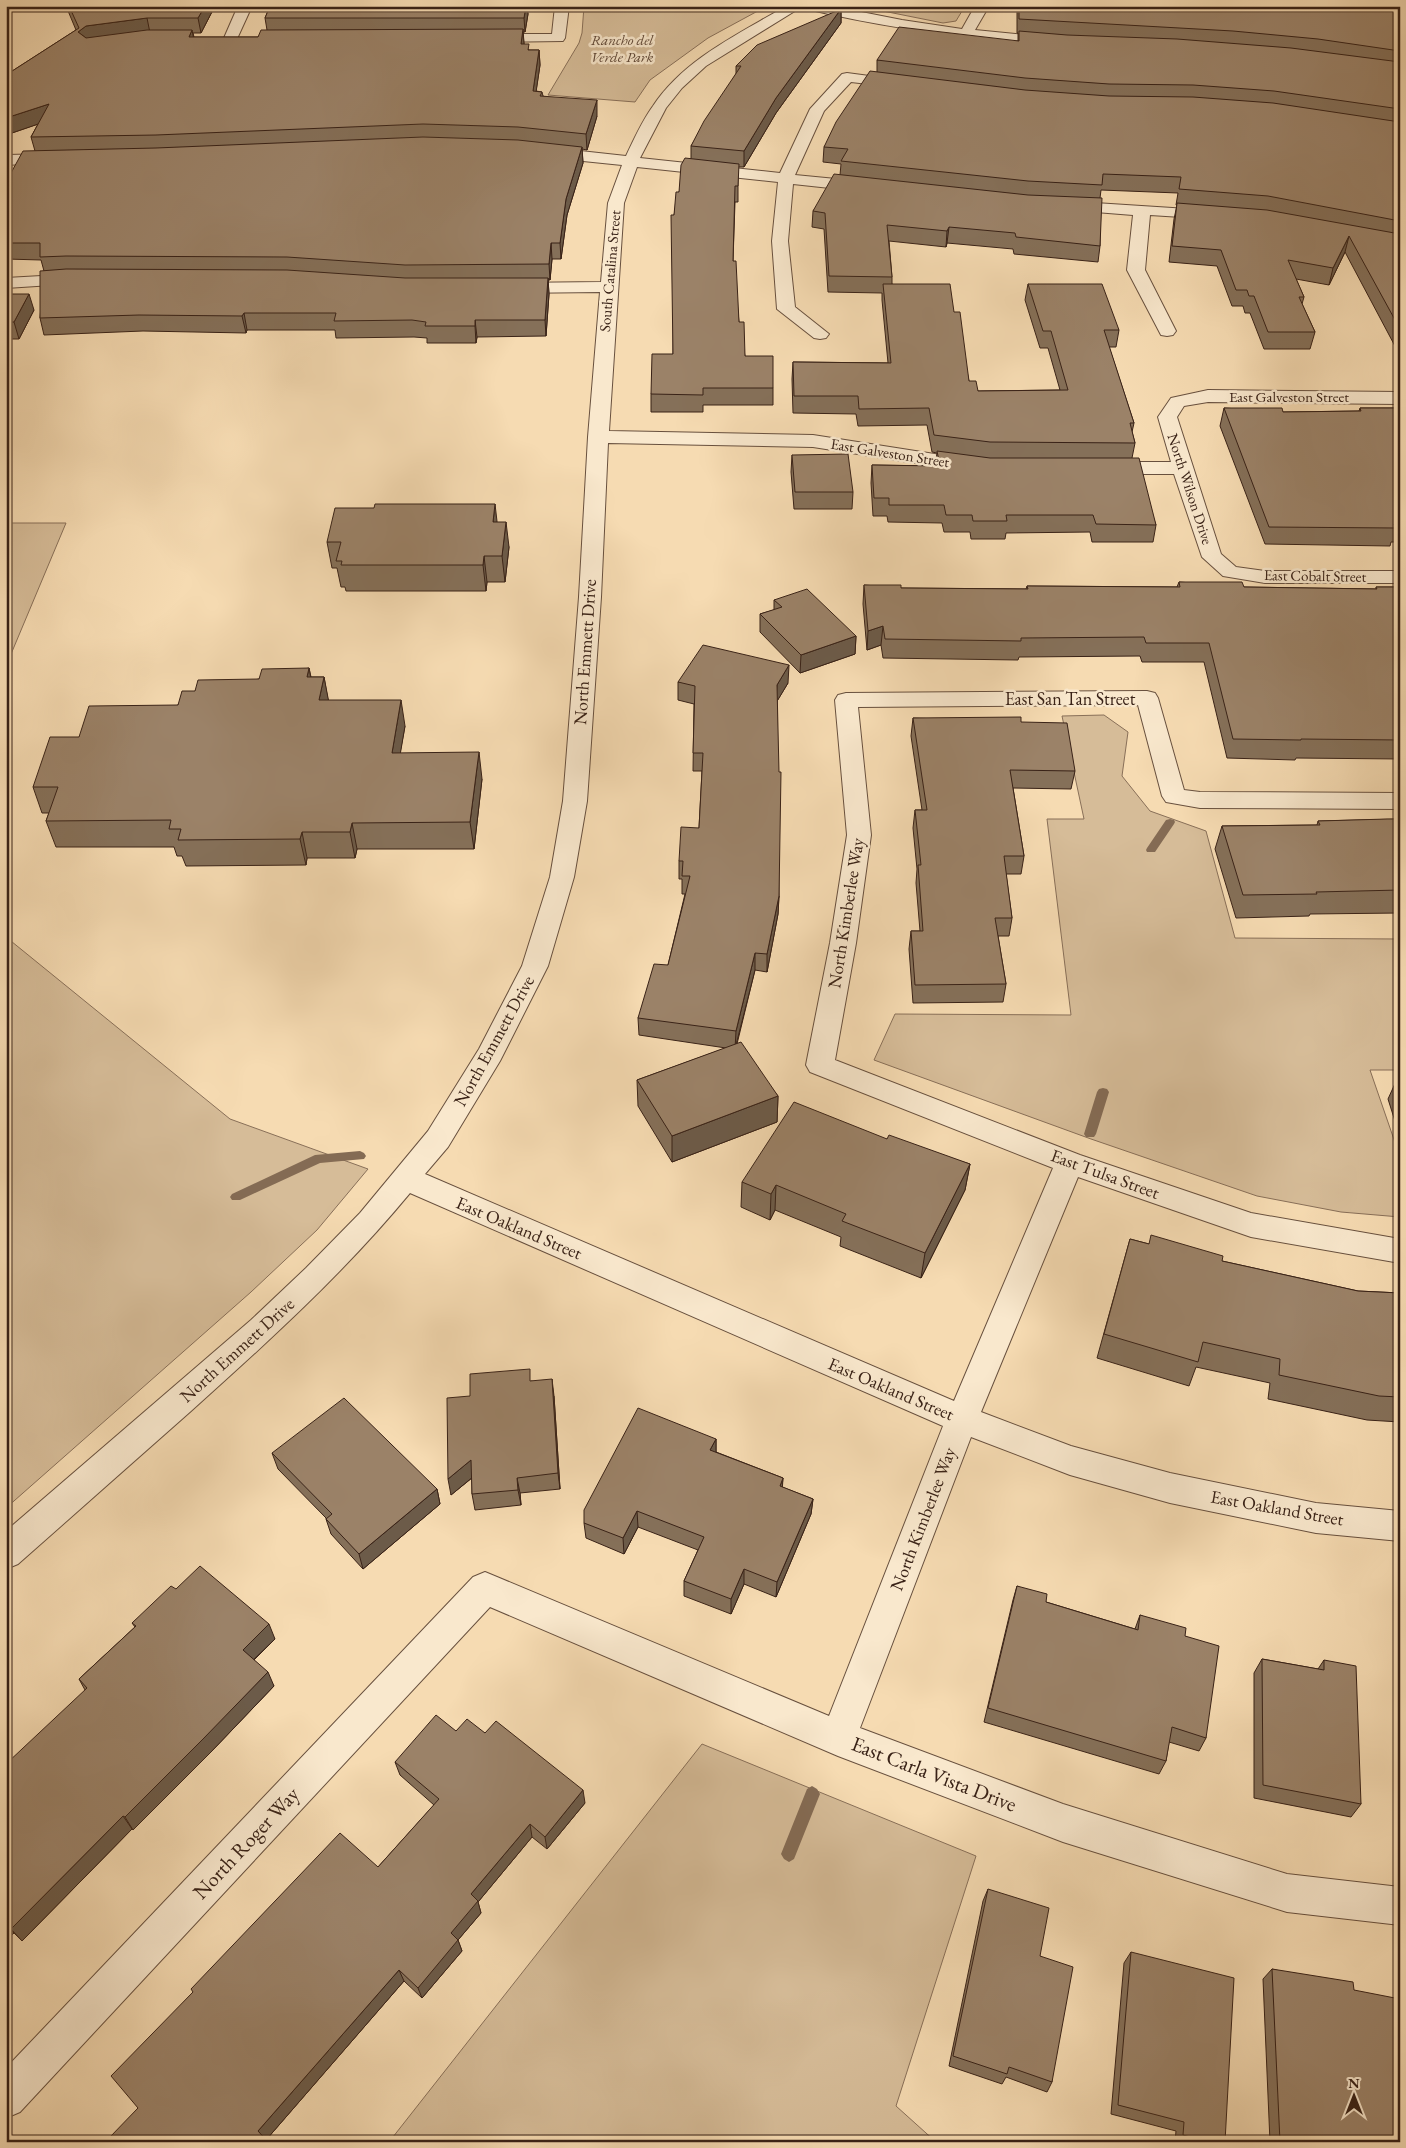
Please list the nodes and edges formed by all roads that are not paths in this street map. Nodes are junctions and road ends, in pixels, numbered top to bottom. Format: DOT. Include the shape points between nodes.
graph roads {
  1 [pos="245,6"];
  2 [pos="562,6"];
  3 [pos="796,6"];
  4 [pos="812,6"];
  5 [pos="982,6"];
  6 [pos="966,34"];
  7 [pos="213,38"];
  8 [pos="231,38"];
  9 [pos="251,38"];
  10 [pos="469,38"];
  11 [pos="1068,44"];
  12 [pos="914,85"];
  13 [pos="529,150"];
  14 [pos="73,159"];
  15 [pos="6,160"];
  16 [pos="631,161"];
  17 [pos="786,178"];
  18 [pos="882,188"];
  19 [pos="1045,205"];
  20 [pos="1142,210"];
  21 [pos="1232,215"];
  22 [pos="98,279"];
  23 [pos="6,283"];
  24 [pos="609,287"];
  25 [pos="494,288"];
  26 [pos="1167,331"];
  27 [pos="820,334"];
  28 [pos="604,346"];
  29 [pos="1400,398"];
  30 [pos="1178,402"];
  31 [pos="598,438"];
  32 [pos="988,467"];
  33 [pos="1086,468"];
  34 [pos="1182,468"];
  35 [pos="1230,572"];
  36 [pos="1400,577"];
  37 [pos="846,700"];
  38 [pos="1400,801"];
  39 [pos="820,1065"];
  40 [pos="1070,1163"];
  41 [pos="405,1178"];
  42 [pos="1400,1251"];
  43 [pos="962,1419"];
  44 [pos="1400,1526"];
  45 [pos="6,1553"];
  46 [pos="485,1588"];
  47 [pos="838,1738"];
  48 [pos="1400,1906"];
  49 [pos="6,2098"];
  1 -- 8 [label="street"];
  2 -- 10 [label="street" via="558,38"];
  3 -- 16 [label="street, South Catalina Street" via="701,62 659,107"];
  4 -- 6 [label="street" via="886,22"];
  5 -- 6 [label="street"];
  6 -- 11 [label="street"];
  7 -- 8 [label="street"];
  8 -- 9 [label="street"];
  12 -- 17 [label="street" via="847,76 817,109"];
  13 -- 16 [label="street"];
  14 -- 15 [label="street"];
  16 -- 17 [label="street"];
  16 -- 24 [label="street, South Catalina Street" via="616,203"];
  17 -- 18 [label="street"];
  17 -- 27 [label="street" via="780,241 786,309"];
  19 -- 20 [label="street"];
  20 -- 21 [label="street"];
  20 -- 26 [label="street" via="1136,270"];
  22 -- 23 [label="street"];
  24 -- 25 [label="street"];
  24 -- 28 [label="street, South Catalina Street"];
  28 -- 31 [label="street, North Emmett Drive"];
  29 -- 30 [label="street, East Galveston Street" via="1208,396"];
  30 -- 34 [label="street, North Wilson Drive" via="1168,417"];
  31 -- 32 [label="street, East Galveston Street" via="812,441"];
  31 -- 41 [label="street, North Emmett Drive" via="575,801 562,877 535,966 490,1054 438,1139"];
  33 -- 34 [label="street"];
  34 -- 35 [label="street, North Wilson Drive" via="1212,557"];
  35 -- 36 [label="street, East Cobalt Street" via="1265,577"];
  37 -- 38 [label="street, East San Tan Street" via="1146,698 1174,796 1200,800"];
  37 -- 39 [label="street, North Kimberlee Way" via="859,835"];
  39 -- 40 [label="street, East Tulsa Street"];
  40 -- 42 [label="street, East Tulsa Street" via="1251,1225"];
  40 -- 43 [label="street, North Kimberlee Way"];
  41 -- 43 [label="street, East Oakland Street"];
  41 -- 45 [label="street, North Emmett Drive" via="370,1221 262,1330"];
  43 -- 44 [label="street, East Oakland Street" via="1070,1460 1170,1488 1316,1518"];
  43 -- 47 [label="street, North Kimberlee Way"];
  46 -- 47 [label="street, East Carla Vista Drive"];
  46 -- 49 [label="street, North Roger Way"];
  47 -- 48 [label="street, East Carla Vista Drive" via="1062,1823 1287,1893"];
}
